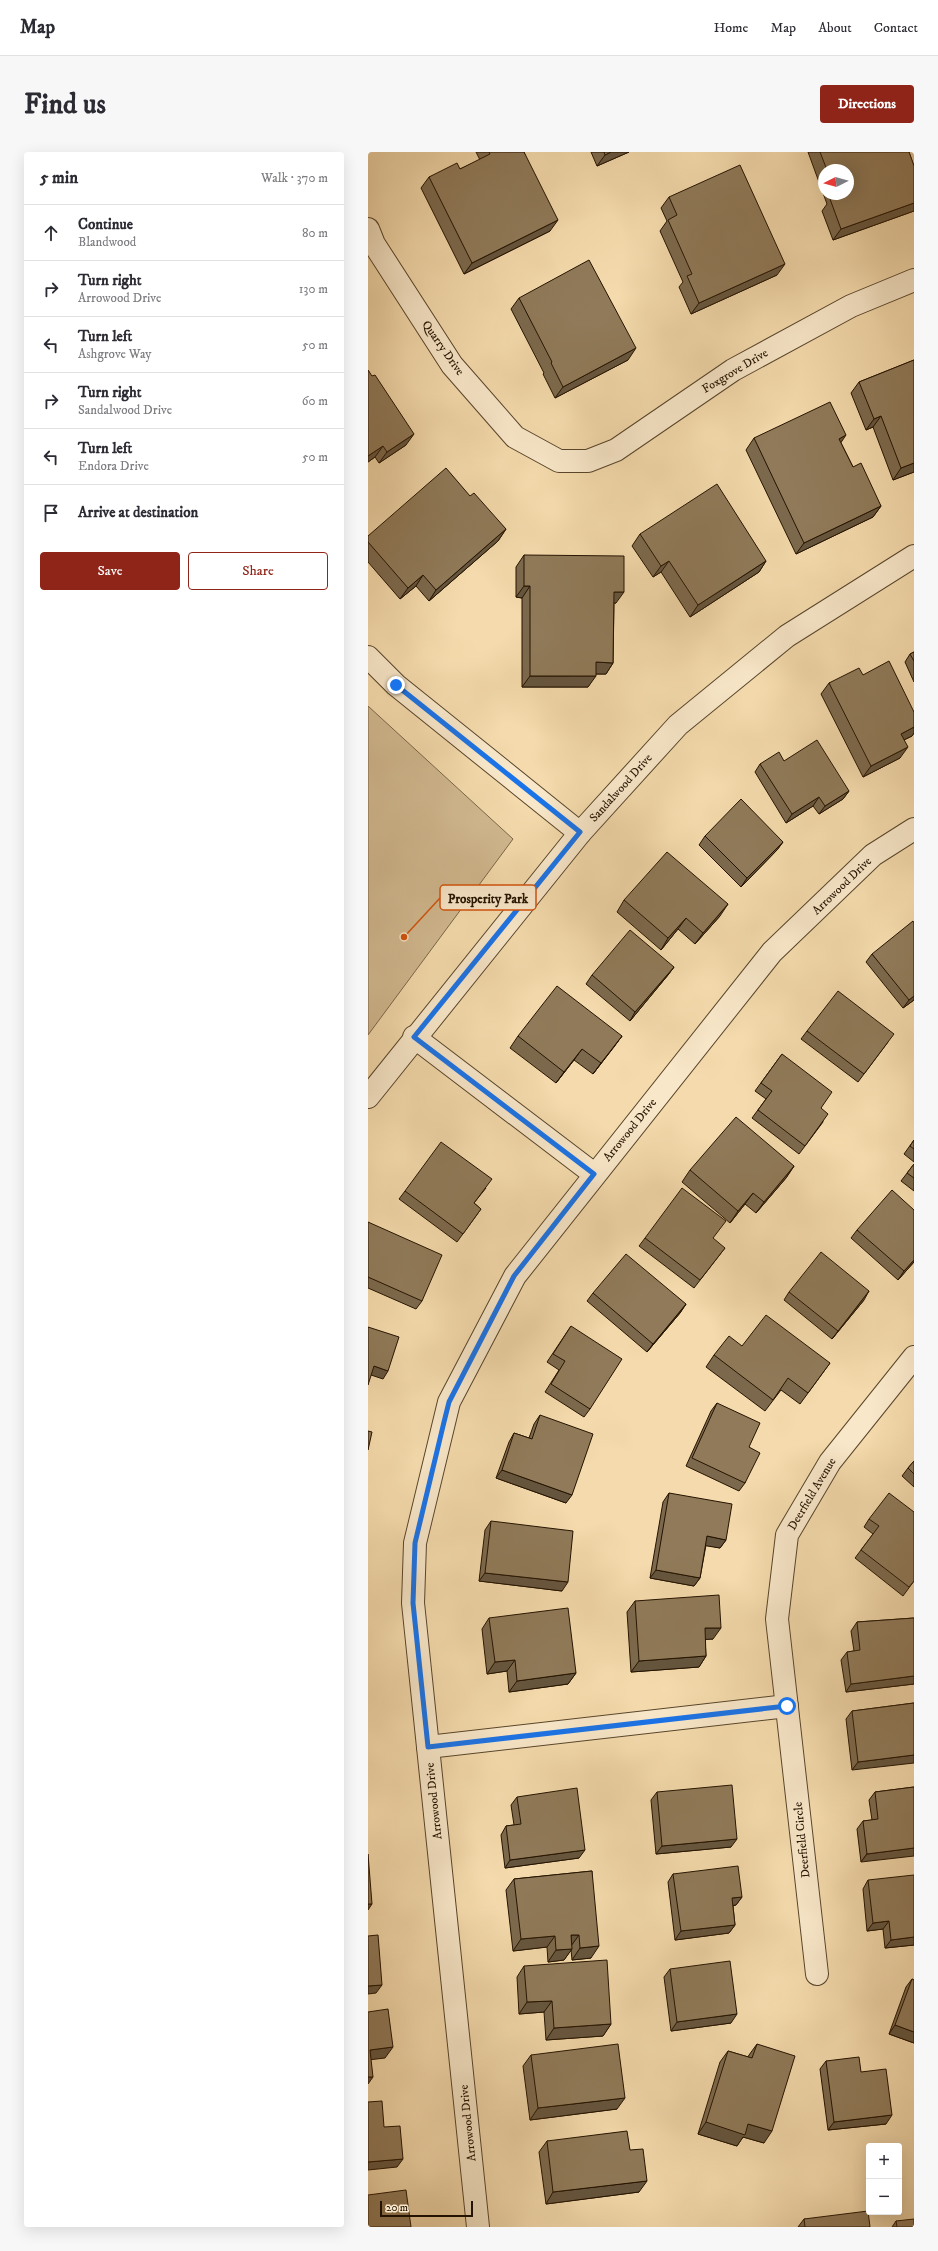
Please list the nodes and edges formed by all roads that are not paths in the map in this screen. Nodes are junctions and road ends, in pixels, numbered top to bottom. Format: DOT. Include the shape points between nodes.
graph roads {
  1 [pos="368,230"];
  2 [pos="914,280"];
  3 [pos="559,461"];
  4 [pos="914,556"];
  5 [pos="368,657"];
  6 [pos="914,829"];
  7 [pos="580,832"];
  8 [pos="414,1037"];
  9 [pos="368,1097"];
  10 [pos="594,1174"];
  11 [pos="914,1357"];
  12 [pos="787,1706"];
  13 [pos="428,1747"];
  14 [pos="816,1974"];
  15 [pos="478,2227"];
  1 -- 3 [label="street, Quarry Drive" via="374,244 452,366 515,437"];
  2 -- 3 [label="street, Foxgrove Drive" via="851,306 733,370 616,450 588,461"];
  4 -- 7 [label="street, Sandalwood Drive" via="787,636 678,725"];
  5 -- 7 [label="street" via="396,685"];
  6 -- 10 [label="street, Arrowood Drive" via="873,855 772,952"];
  7 -- 8 [label="street, Sandalwood Drive"];
  8 -- 9 [label="street, Sandalwood Drive"];
  8 -- 10 [label="street"];
  10 -- 13 [label="street, Arrowood Drive" via="514,1276 449,1402 415,1543 413,1603"];
  11 -- 12 [label="street, Deerfield Avenue" via="830,1462 787,1535 777,1619"];
  12 -- 13 [label="street"];
  12 -- 14 [label="street, Deerfield Circle"];
  13 -- 15 [label="street, Arrowood Drive"];
}
